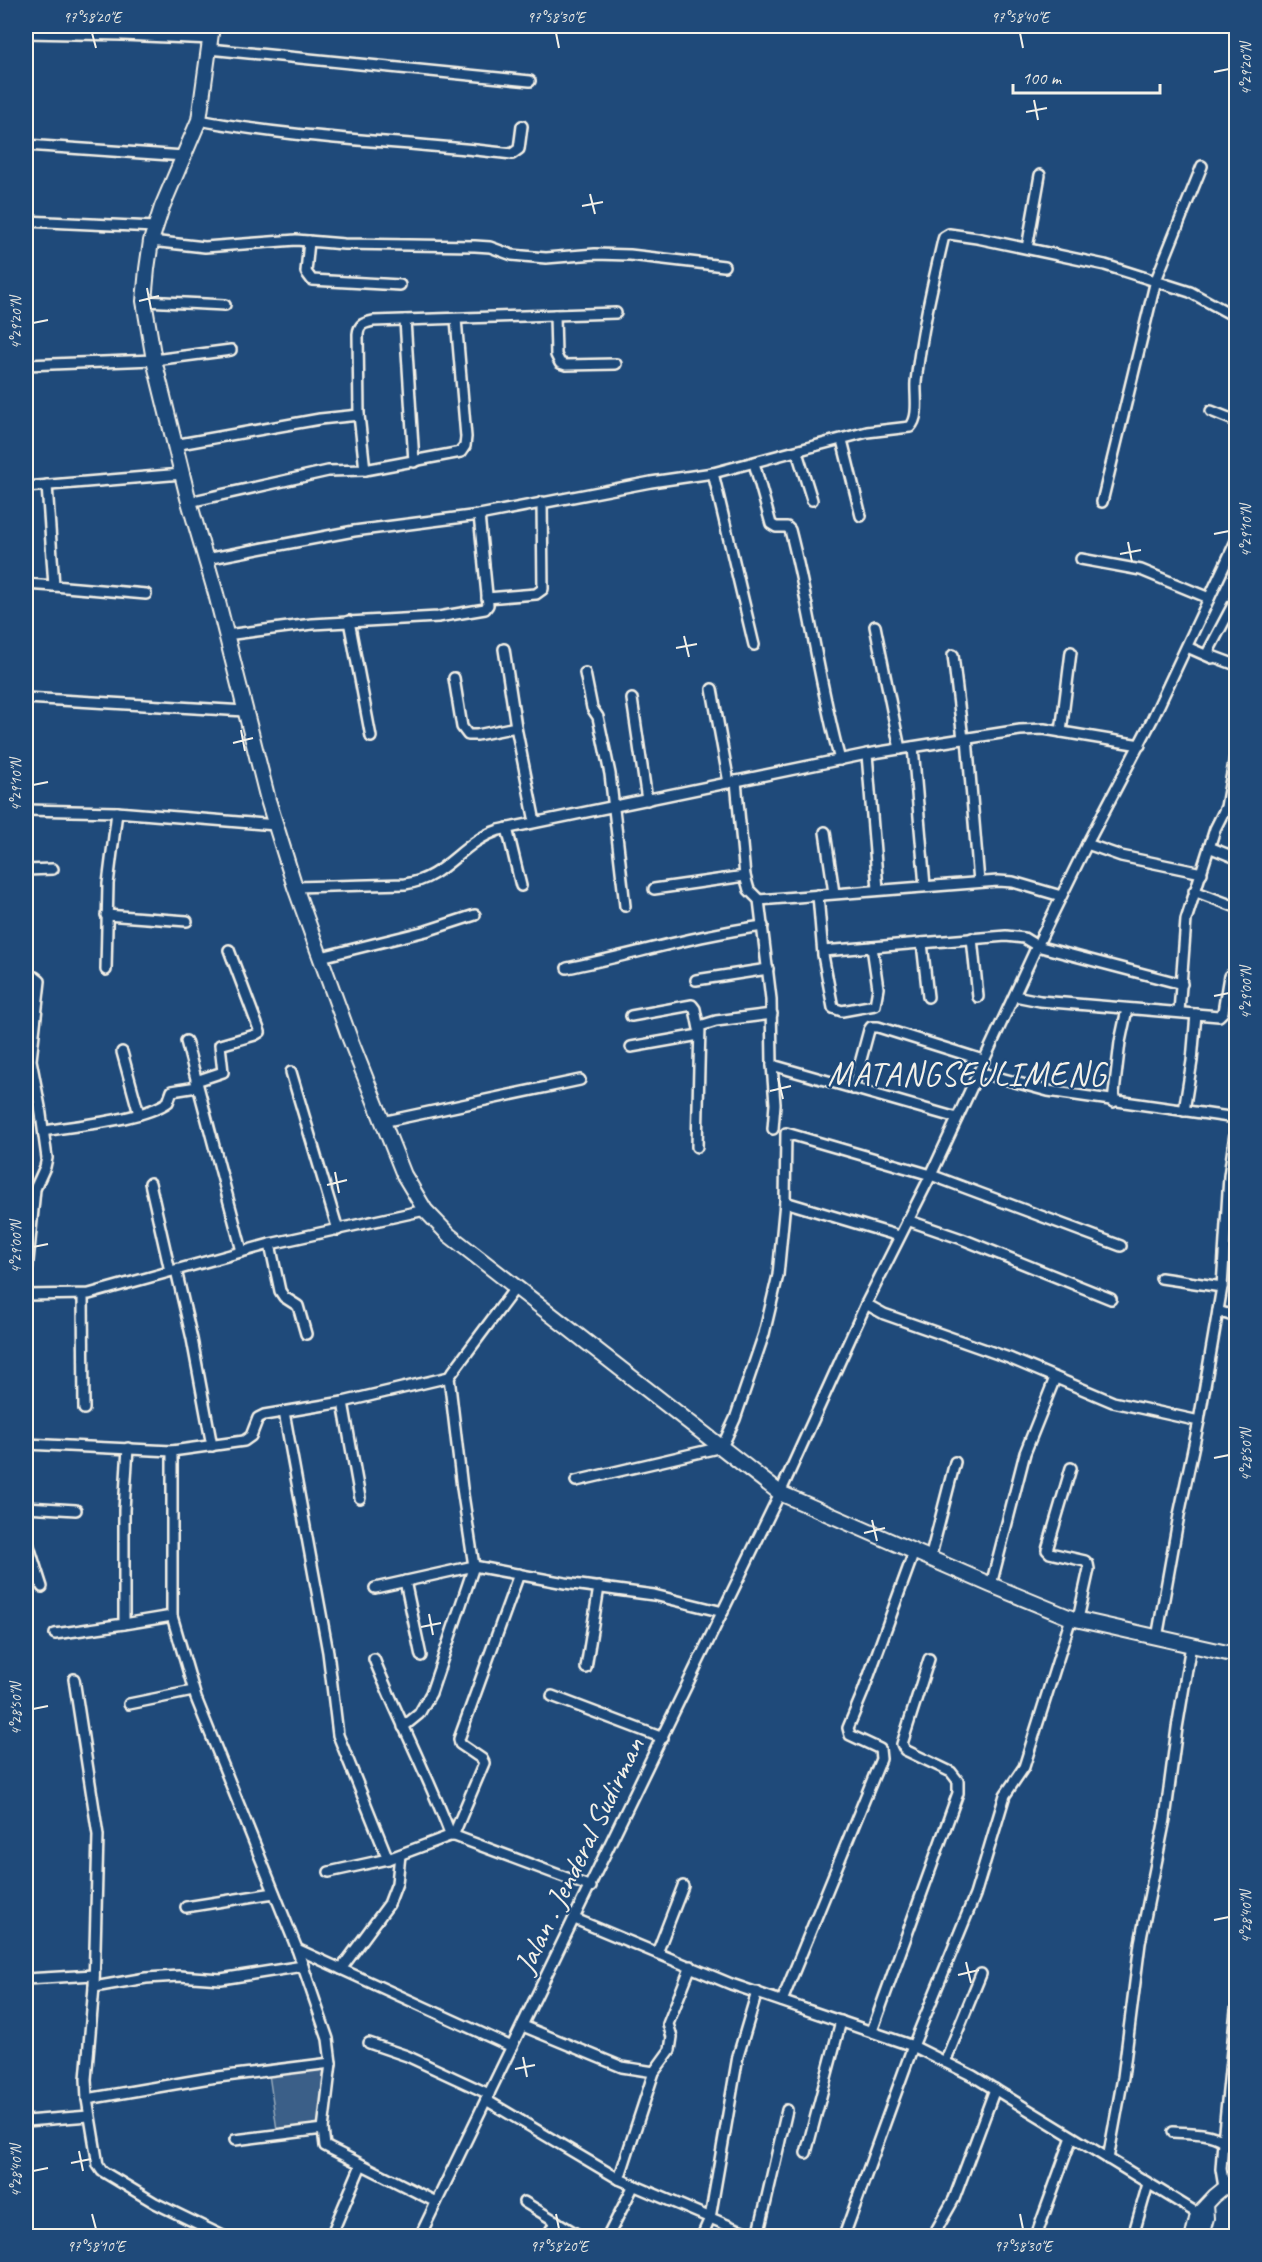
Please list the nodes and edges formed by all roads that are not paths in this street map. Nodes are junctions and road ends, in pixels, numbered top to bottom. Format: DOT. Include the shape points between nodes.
graph roads {
  1 [pos="26,33"];
  2 [pos="211,38"];
  3 [pos="530,81"];
  4 [pos="199,120"];
  5 [pos="522,126"];
  6 [pos="26,146"];
  7 [pos="184,156"];
  8 [pos="1202,166"];
  9 [pos="1040,176"];
  10 [pos="26,221"];
  11 [pos="153,234"];
  12 [pos="309,241"];
  13 [pos="1027,248"];
  14 [pos="724,266"];
  15 [pos="1156,280"];
  16 [pos="400,285"];
  17 [pos="144,301"];
  18 [pos="225,305"];
  19 [pos="616,313"];
  20 [pos="555,315"];
  21 [pos="1236,317"];
  22 [pos="456,319"];
  23 [pos="405,320"];
  24 [pos="231,350"];
  25 [pos="154,360"];
  26 [pos="616,364"];
  27 [pos="26,365"];
  28 [pos="1211,411"];
  29 [pos="359,415"];
  30 [pos="1236,421"];
  31 [pos="842,440"];
  32 [pos="174,445"];
  33 [pos="797,452"];
  34 [pos="414,462"];
  35 [pos="754,463"];
  36 [pos="366,470"];
  37 [pos="713,473"];
  38 [pos="182,474"];
  39 [pos="47,485"];
  40 [pos="26,487"];
  41 [pos="812,500"];
  42 [pos="189,502"];
  43 [pos="542,502"];
  44 [pos="1101,502"];
  45 [pos="479,515"];
  46 [pos="861,516"];
  47 [pos="1236,541"];
  48 [pos="1234,557"];
  49 [pos="206,559"];
  50 [pos="1081,559"];
  51 [pos="26,584"];
  52 [pos="54,586"];
  53 [pos="146,594"];
  54 [pos="487,598"];
  55 [pos="1209,598"];
  56 [pos="1236,599"];
  57 [pos="1233,611"];
  58 [pos="350,621"];
  59 [pos="875,626"];
  60 [pos="226,635"];
  61 [pos="754,645"];
  62 [pos="1187,647"];
  63 [pos="504,649"];
  64 [pos="1071,652"];
  65 [pos="953,655"];
  66 [pos="1217,658"];
  67 [pos="1236,665"];
  68 [pos="585,673"];
  69 [pos="454,678"];
  70 [pos="712,689"];
  71 [pos="26,698"];
  72 [pos="632,699"];
  73 [pos="244,711"];
  74 [pos="516,727"];
  75 [pos="1061,732"];
  76 [pos="371,737"];
  77 [pos="965,738"];
  78 [pos="1140,745"];
  79 [pos="913,747"];
  80 [pos="900,749"];
  81 [pos="1236,751"];
  82 [pos="867,754"];
  83 [pos="840,760"];
  84 [pos="1235,762"];
  85 [pos="732,782"];
  86 [pos="646,800"];
  87 [pos="612,806"];
  88 [pos="1226,807"];
  89 [pos="26,810"];
  90 [pos="1236,810"];
  91 [pos="117,812"];
  92 [pos="534,822"];
  93 [pos="276,825"];
  94 [pos="507,828"];
  95 [pos="825,832"];
  96 [pos="1087,844"];
  97 [pos="1209,847"];
  98 [pos="1236,858"];
  99 [pos="53,869"];
  100 [pos="26,870"];
  101 [pos="1202,873"];
  102 [pos="745,876"];
  103 [pos="979,882"];
  104 [pos="521,886"];
  105 [pos="925,886"];
  106 [pos="295,887"];
  107 [pos="654,889"];
  108 [pos="878,890"];
  109 [pos="1194,891"];
  110 [pos="834,893"];
  111 [pos="818,894"];
  112 [pos="1061,896"];
  113 [pos="759,900"];
  114 [pos="625,906"];
  115 [pos="1236,907"];
  116 [pos="106,915"];
  117 [pos="475,915"];
  118 [pos="188,921"];
  119 [pos="763,926"];
  120 [pos="972,938"];
  121 [pos="922,943"];
  122 [pos="872,946"];
  123 [pos="1037,946"];
  124 [pos="229,950"];
  125 [pos="823,951"];
  126 [pos="321,957"];
  127 [pos="567,968"];
  128 [pos="768,969"];
  129 [pos="106,970"];
  130 [pos="1236,972"];
  131 [pos="26,976"];
  132 [pos="696,980"];
  133 [pos="1182,984"];
  134 [pos="1015,996"];
  135 [pos="928,997"];
  136 [pos="978,997"];
  137 [pos="1127,1009"];
  138 [pos="1179,1012"];
  139 [pos="772,1014"];
  140 [pos="1197,1014"];
  141 [pos="631,1017"];
  142 [pos="699,1032"];
  143 [pos="186,1041"];
  144 [pos="632,1047"];
  145 [pos="122,1052"];
  146 [pos="983,1060"];
  147 [pos="772,1065"];
  148 [pos="291,1072"];
  149 [pos="982,1073"];
  150 [pos="580,1080"];
  151 [pos="196,1084"];
  152 [pos="853,1089"];
  153 [pos="1113,1101"];
  154 [pos="1184,1111"];
  155 [pos="139,1114"];
  156 [pos="957,1118"];
  157 [pos="1236,1118"];
  158 [pos="382,1122"];
  159 [pos="1236,1128"];
  160 [pos="773,1129"];
  161 [pos="44,1131"];
  162 [pos="697,1147"];
  163 [pos="933,1176"];
  164 [pos="150,1184"];
  165 [pos="1232,1196"];
  166 [pos="30,1197"];
  167 [pos="785,1202"];
  168 [pos="424,1210"];
  169 [pos="910,1220"];
  170 [pos="338,1230"];
  171 [pos="899,1236"];
  172 [pos="270,1244"];
  173 [pos="1121,1246"];
  174 [pos="242,1251"];
  175 [pos="173,1270"];
  176 [pos="1161,1278"];
  177 [pos="26,1282"];
  178 [pos="516,1287"];
  179 [pos="1222,1287"];
  180 [pos="26,1294"];
  181 [pos="83,1295"];
  182 [pos="1111,1299"];
  183 [pos="868,1306"];
  184 [pos="1218,1311"];
  185 [pos="1236,1317"];
  186 [pos="306,1334"];
  187 [pos="449,1377"];
  188 [pos="1054,1378"];
  189 [pos="343,1402"];
  190 [pos="84,1409"];
  191 [pos="285,1412"];
  192 [pos="1199,1421"];
  193 [pos="26,1444"];
  194 [pos="212,1446"];
  195 [pos="722,1447"];
  196 [pos="128,1448"];
  197 [pos="172,1451"];
  198 [pos="955,1462"];
  199 [pos="1071,1468"];
  200 [pos="576,1481"];
  201 [pos="780,1493"];
  202 [pos="360,1498"];
  203 [pos="26,1507"];
  204 [pos="76,1510"];
  205 [pos="26,1537"];
  206 [pos="914,1552"];
  207 [pos="930,1558"];
  208 [pos="474,1566"];
  209 [pos="519,1574"];
  210 [pos="405,1581"];
  211 [pos="991,1586"];
  212 [pos="42,1587"];
  213 [pos="599,1587"];
  214 [pos="375,1588"];
  215 [pos="723,1612"];
  216 [pos="172,1616"];
  217 [pos="1074,1618"];
  218 [pos="124,1624"];
  219 [pos="56,1634"];
  220 [pos="1157,1638"];
  221 [pos="1191,1645"];
  222 [pos="1236,1655"];
  223 [pos="421,1656"];
  224 [pos="374,1659"];
  225 [pos="929,1659"];
  226 [pos="586,1668"];
  227 [pos="74,1678"];
  228 [pos="193,1691"];
  229 [pos="552,1696"];
  230 [pos="129,1704"];
  231 [pos="403,1727"];
  232 [pos="663,1738"];
  233 [pos="452,1836"];
  234 [pos="400,1855"];
  235 [pos="388,1859"];
  236 [pos="329,1872"];
  237 [pos="683,1886"];
  238 [pos="591,1887"];
  239 [pos="274,1893"];
  240 [pos="186,1907"];
  241 [pos="575,1919"];
  242 [pos="297,1950"];
  243 [pos="657,1953"];
  244 [pos="303,1966"];
  245 [pos="691,1966"];
  246 [pos="341,1969"];
  247 [pos="981,1974"];
  248 [pos="94,1975"];
  249 [pos="26,1979"];
  250 [pos="94,1987"];
  251 [pos="757,1992"];
  252 [pos="782,2001"];
  253 [pos="1236,2010"];
  254 [pos="842,2021"];
  255 [pos="523,2026"];
  256 [pos="872,2031"];
  257 [pos="369,2043"];
  258 [pos="913,2046"];
  259 [pos="513,2047"];
  260 [pos="945,2062"];
  261 [pos="331,2063"];
  262 [pos="654,2072"];
  263 [pos="995,2090"];
  264 [pos="488,2097"];
  265 [pos="87,2099"];
  266 [pos="787,2110"];
  267 [pos="90,2116"];
  268 [pos="26,2121"];
  269 [pos="323,2129"];
  270 [pos="1173,2132"];
  271 [pos="1071,2137"];
  272 [pos="235,2140"];
  273 [pos="1223,2141"];
  274 [pos="806,2153"];
  275 [pos="1108,2159"];
  276 [pos="361,2165"];
  277 [pos="1236,2178"];
  278 [pos="619,2179"];
  279 [pos="1148,2184"];
  280 [pos="634,2185"];
  281 [pos="1224,2187"];
  282 [pos="436,2202"];
  283 [pos="524,2202"];
  284 [pos="1203,2212"];
  285 [pos="710,2218"];
  286 [pos="556,2222"];
  287 [pos="223,2236"];
  288 [pos="331,2236"];
  289 [pos="420,2236"];
  290 [pos="547,2236"];
  291 [pos="580,2236"];
  292 [pos="608,2236"];
  293 [pos="702,2236"];
  294 [pos="759,2236"];
  295 [pos="844,2236"];
  296 [pos="933,2236"];
  297 [pos="1036,2236"];
  298 [pos="1133,2236"];
  299 [pos="1192,2236"];
  300 [pos="1202,2236"];
  1 -- 2 [label="street"];
  2 -- 3 [label="street"];
  2 -- 4 [label="highway"];
  4 -- 5 [label="street" via="331,139 513,154 519,149"];
  4 -- 7 [label="highway"];
  6 -- 7 [label="street"];
  7 -- 11 [label="highway"];
  8 -- 15 [label="street"];
  9 -- 13 [label="street"];
  10 -- 11 [label="street"];
  11 -- 12 [label="street" via="205,247"];
  11 -- 17 [label="highway"];
  12 -- 14 [label="street" via="485,246 546,258 630,255"];
  12 -- 16 [label="street" via="306,272 312,280"];
  13 -- 15 [label="street"];
  13 -- 31 [label="street" via="957,235 944,237 922,336 914,423 908,428"];
  15 -- 21 [label="street" via="1200,296"];
  15 -- 44 [label="street"];
  17 -- 18 [label="street"];
  17 -- 25 [label="highway"];
  19 -- 20 [label="street"];
  20 -- 22 [label="street"];
  20 -- 26 [label="street" via="560,363"];
  22 -- 23 [label="street"];
  22 -- 34 [label="street" via="465,446 461,453"];
  23 -- 29 [label="street" via="367,322 360,327"];
  23 -- 34 [label="street"];
  24 -- 25 [label="street"];
  25 -- 27 [label="street"];
  25 -- 32 [label="highway"];
  28 -- 30 [label="street"];
  29 -- 32 [label="street" via="321,418"];
  29 -- 36 [label="street"];
  31 -- 33 [label="street"];
  31 -- 46 [label="street"];
  32 -- 38 [label="highway"];
  33 -- 35 [label="street"];
  33 -- 41 [label="street"];
  34 -- 36 [label="street"];
  35 -- 37 [label="street"];
  35 -- 83 [label="street" via="771,524 790,530"];
  36 -- 42 [label="street" via="310,474"];
  37 -- 43 [label="street"];
  37 -- 61 [label="street"];
  38 -- 39 [label="street"];
  38 -- 42 [label="highway"];
  39 -- 40 [label="street"];
  39 -- 52 [label="street"];
  42 -- 49 [label="highway"];
  43 -- 45 [label="street"];
  43 -- 54 [label="street" via="543,589 536,594"];
  45 -- 49 [label="street" via="354,531"];
  45 -- 54 [label="street"];
  47 -- 48 [label="street, Jalan . Jenderal Sudirman"];
  48 -- 55 [label="street, Jalan . Jenderal Sudirman"];
  49 -- 60 [label="highway"];
  50 -- 55 [label="street" via="1141,570"];
  51 -- 52 [label="street"];
  52 -- 53 [label="street"];
  54 -- 58 [label="street" via="486,608 472,612 406,620"];
  55 -- 62 [label="street, Jalan . Jenderal Sudirman"];
  56 -- 57 [label="street"];
  57 -- 66 [label="street" via="1209,649 1209,655"];
  58 -- 60 [label="street"];
  58 -- 76 [label="street"];
  59 -- 80 [label="street"];
  60 -- 73 [label="highway"];
  62 -- 66 [label="street"];
  62 -- 78 [label="street, Jalan . Jenderal Sudirman"];
  63 -- 74 [label="street"];
  64 -- 75 [label="street"];
  65 -- 77 [label="street"];
  66 -- 67 [label="street"];
  68 -- 87 [label="street" via="610,774"];
  69 -- 74 [label="street" via="462,727 468,735"];
  70 -- 85 [label="street"];
  71 -- 73 [label="street"];
  72 -- 86 [label="street"];
  73 -- 93 [label="highway"];
  74 -- 92 [label="street"];
  75 -- 77 [label="street" via="1031,729"];
  75 -- 78 [label="street"];
  77 -- 79 [label="street"];
  77 -- 103 [label="street"];
  78 -- 96 [label="street, Jalan . Jenderal Sudirman"];
  79 -- 80 [label="street"];
  79 -- 105 [label="street"];
  80 -- 82 [label="street"];
  81 -- 84 [label="street"];
  82 -- 83 [label="street"];
  82 -- 108 [label="street"];
  83 -- 85 [label="street"];
  84 -- 88 [label="street"];
  85 -- 86 [label="street"];
  85 -- 102 [label="street"];
  86 -- 87 [label="street"];
  87 -- 92 [label="street"];
  87 -- 114 [label="street"];
  88 -- 90 [label="street"];
  88 -- 97 [label="street"];
  89 -- 91 [label="street"];
  91 -- 93 [label="street"];
  91 -- 116 [label="street"];
  92 -- 94 [label="street"];
  93 -- 106 [label="highway"];
  94 -- 104 [label="street"];
  94 -- 106 [label="street" via="482,837 436,874 419,882"];
  95 -- 110 [label="street"];
  96 -- 101 [label="street" via="1120,856"];
  96 -- 112 [label="street, Jalan . Jenderal Sudirman"];
  97 -- 98 [label="street"];
  97 -- 101 [label="street"];
  99 -- 100 [label="street"];
  101 -- 109 [label="street"];
  102 -- 107 [label="street"];
  102 -- 113 [label="street" via="749,890"];
  103 -- 105 [label="street"];
  103 -- 112 [label="street" via="1013,882"];
  105 -- 108 [label="street"];
  106 -- 126 [label="highway"];
  108 -- 110 [label="street"];
  109 -- 115 [label="street"];
  109 -- 133 [label="street" via="1185,924"];
  110 -- 111 [label="street"];
  111 -- 113 [label="street"];
  111 -- 125 [label="street"];
  112 -- 123 [label="street, Jalan . Jenderal Sudirman"];
  113 -- 119 [label="street"];
  116 -- 118 [label="street"];
  116 -- 129 [label="street"];
  117 -- 126 [label="street"];
  119 -- 127 [label="street" via="712,933"];
  119 -- 128 [label="street"];
  120 -- 121 [label="street"];
  120 -- 123 [label="street" via="1021,937"];
  120 -- 136 [label="street"];
  121 -- 122 [label="street"];
  121 -- 135 [label="street"];
  122 -- 125 [label="street"];
  122 -- 125 [label="street" via="877,1003 842,1011 833,1006"];
  123 -- 133 [label="street"];
  123 -- 134 [label="street, Jalan . Jenderal Sudirman"];
  124 -- 151 [label="street" via="259,1033 221,1044 223,1072"];
  126 -- 158 [label="highway"];
  128 -- 132 [label="street"];
  128 -- 139 [label="street"];
  130 -- 140 [label="street" via="1228,979 1222,1014"];
  131 -- 161 [label="street" via="35,976 40,981 31,1060"];
  133 -- 138 [label="street"];
  134 -- 137 [label="street"];
  134 -- 146 [label="street, Jalan . Jenderal Sudirman"];
  137 -- 138 [label="street"];
  137 -- 153 [label="street"];
  138 -- 140 [label="street"];
  139 -- 142 [label="street" via="705,1023"];
  139 -- 147 [label="street"];
  140 -- 154 [label="street"];
  141 -- 142 [label="street" via="691,1005"];
  142 -- 144 [label="street"];
  142 -- 162 [label="street"];
  143 -- 151 [label="street"];
  145 -- 155 [label="street"];
  146 -- 149 [label="street, Jalan . Jenderal Sudirman"];
  146 -- 152 [label="street" via="872,1027"];
  147 -- 152 [label="street"];
  147 -- 160 [label="street"];
  148 -- 170 [label="street"];
  149 -- 153 [label="street"];
  149 -- 156 [label="street, Jalan . Jenderal Sudirman"];
  150 -- 158 [label="street"];
  151 -- 155 [label="street" via="173,1090 164,1105"];
  151 -- 174 [label="street"];
  152 -- 156 [label="street"];
  153 -- 154 [label="street"];
  154 -- 157 [label="street"];
  155 -- 161 [label="street"];
  156 -- 163 [label="street, Jalan . Jenderal Sudirman"];
  158 -- 168 [label="highway"];
  159 -- 165 [label="street"];
  161 -- 166 [label="street" via="47,1161"];
  163 -- 167 [label="street" via="786,1132"];
  163 -- 169 [label="street, Jalan . Jenderal Sudirman"];
  163 -- 173 [label="street"];
  164 -- 175 [label="street"];
  165 -- 179 [label="street"];
  166 -- 177 [label="street"];
  167 -- 171 [label="street"];
  167 -- 195 [label="street" via="778,1275 764,1334"];
  168 -- 170 [label="street"];
  168 -- 178 [label="highway" via="449,1235"];
  169 -- 171 [label="street, Jalan . Jenderal Sudirman"];
  169 -- 182 [label="street"];
  170 -- 172 [label="street"];
  171 -- 183 [label="street, Jalan . Jenderal Sudirman"];
  172 -- 174 [label="street"];
  172 -- 186 [label="street" via="280,1291 297,1306"];
  174 -- 175 [label="street"];
  175 -- 181 [label="street"];
  175 -- 194 [label="street" via="192,1339"];
  176 -- 179 [label="street"];
  178 -- 187 [label="street"];
  178 -- 195 [label="highway"];
  179 -- 184 [label="street"];
  180 -- 181 [label="street"];
  181 -- 190 [label="street"];
  183 -- 188 [label="street"];
  183 -- 201 [label="street, Jalan . Jenderal Sudirman"];
  184 -- 185 [label="street"];
  184 -- 192 [label="street"];
  187 -- 189 [label="street"];
  187 -- 208 [label="street"];
  188 -- 192 [label="street" via="1113,1402"];
  188 -- 211 [label="street" via="1025,1453"];
  189 -- 191 [label="street"];
  189 -- 202 [label="street"];
  191 -- 194 [label="street" via="258,1418 251,1436 244,1441"];
  191 -- 235 [label="street" via="328,1652 338,1735"];
  192 -- 220 [label="street"];
  193 -- 196 [label="street"];
  194 -- 197 [label="street"];
  195 -- 200 [label="street"];
  195 -- 201 [label="highway"];
  196 -- 197 [label="street"];
  196 -- 218 [label="street"];
  197 -- 216 [label="street"];
  198 -- 207 [label="street"];
  199 -- 217 [label="street" via="1047,1550 1088,1564"];
  201 -- 206 [label="highway"];
  201 -- 215 [label="street, Jalan . Jenderal Sudirman"];
  203 -- 204 [label="street"];
  205 -- 212 [label="street"];
  206 -- 207 [label="highway"];
  206 -- 252 [label="street" via="848,1728 850,1735 879,1749 881,1759"];
  207 -- 211 [label="highway"];
  208 -- 209 [label="street"];
  208 -- 210 [label="street"];
  208 -- 231 [label="street" via="431,1693 419,1714"];
  209 -- 213 [label="street"];
  209 -- 233 [label="street" via="459,1739 484,1763"];
  210 -- 214 [label="street"];
  210 -- 223 [label="street"];
  211 -- 217 [label="highway"];
  213 -- 215 [label="street" via="654,1595"];
  213 -- 226 [label="street"];
  215 -- 232 [label="street, Jalan . Jenderal Sudirman"];
  216 -- 218 [label="street"];
  216 -- 228 [label="street"];
  217 -- 220 [label="highway"];
  217 -- 258 [label="street" via="1024,1767 1005,1795 975,1895"];
  218 -- 219 [label="street"];
  220 -- 221 [label="highway"];
  221 -- 222 [label="highway"];
  221 -- 275 [label="street"];
  224 -- 231 [label="street"];
  225 -- 256 [label="street" via="902,1744 905,1750 951,1772 958,1781 958,1793"];
  227 -- 248 [label="street" via="98,1835"];
  228 -- 230 [label="street"];
  228 -- 239 [label="street"];
  229 -- 232 [label="street"];
  231 -- 233 [label="street"];
  232 -- 238 [label="street, Jalan . Jenderal Sudirman"];
  233 -- 234 [label="street"];
  233 -- 238 [label="street"];
  234 -- 235 [label="street"];
  234 -- 246 [label="street" via="389,1904"];
  235 -- 236 [label="street"];
  237 -- 243 [label="street"];
  238 -- 241 [label="street, Jalan . Jenderal Sudirman"];
  239 -- 240 [label="street"];
  239 -- 242 [label="street"];
  241 -- 243 [label="street"];
  241 -- 255 [label="street, Jalan . Jenderal Sudirman"];
  242 -- 244 [label="street"];
  242 -- 246 [label="street"];
  243 -- 245 [label="street"];
  244 -- 250 [label="street" via="221,1979 146,1978"];
  244 -- 261 [label="street" via="328,2038"];
  245 -- 251 [label="street"];
  245 -- 262 [label="street" via="668,2024 670,2050"];
  246 -- 259 [label="street"];
  247 -- 260 [label="street"];
  248 -- 249 [label="street"];
  248 -- 250 [label="street"];
  250 -- 265 [label="street"];
  251 -- 252 [label="street"];
  251 -- 285 [label="street" via="738,2056"];
  252 -- 254 [label="street"];
  253 -- 273 [label="street"];
  254 -- 256 [label="street"];
  254 -- 274 [label="street"];
  255 -- 259 [label="street, Jalan . Jenderal Sudirman"];
  255 -- 262 [label="street" via="622,2067"];
  256 -- 258 [label="street"];
  257 -- 264 [label="street" via="406,2056"];
  258 -- 260 [label="street"];
  258 -- 295 [label="street"];
  259 -- 264 [label="street, Jalan . Jenderal Sudirman"];
  260 -- 263 [label="street"];
  261 -- 265 [label="street"];
  261 -- 269 [label="street"];
  262 -- 278 [label="street"];
  263 -- 271 [label="street"];
  263 -- 296 [label="street" via="954,2199"];
  264 -- 278 [label="street"];
  264 -- 282 [label="street, Jalan . Jenderal Sudirman"];
  265 -- 267 [label="street"];
  266 -- 294 [label="street"];
  267 -- 268 [label="street"];
  267 -- 287 [label="street" via="99,2168 155,2203"];
  269 -- 272 [label="street"];
  269 -- 276 [label="street" via="327,2148"];
  270 -- 273 [label="street" via="1202,2134"];
  271 -- 275 [label="street"];
  271 -- 297 [label="street"];
  273 -- 281 [label="street"];
  275 -- 279 [label="street"];
  276 -- 282 [label="street"];
  276 -- 288 [label="street"];
  277 -- 281 [label="main road"];
  278 -- 280 [label="street"];
  279 -- 284 [label="street"];
  279 -- 298 [label="street"];
  280 -- 285 [label="street"];
  280 -- 292 [label="street"];
  281 -- 284 [label="main road"];
  282 -- 289 [label="street, Jalan . Jenderal Sudirman"];
  283 -- 286 [label="street"];
  284 -- 299 [label="main road"];
  284 -- 300 [label="main road"];
  285 -- 293 [label="street"];
  285 -- 294 [label="street"];
  286 -- 290 [label="street"];
  286 -- 291 [label="street"];
}
